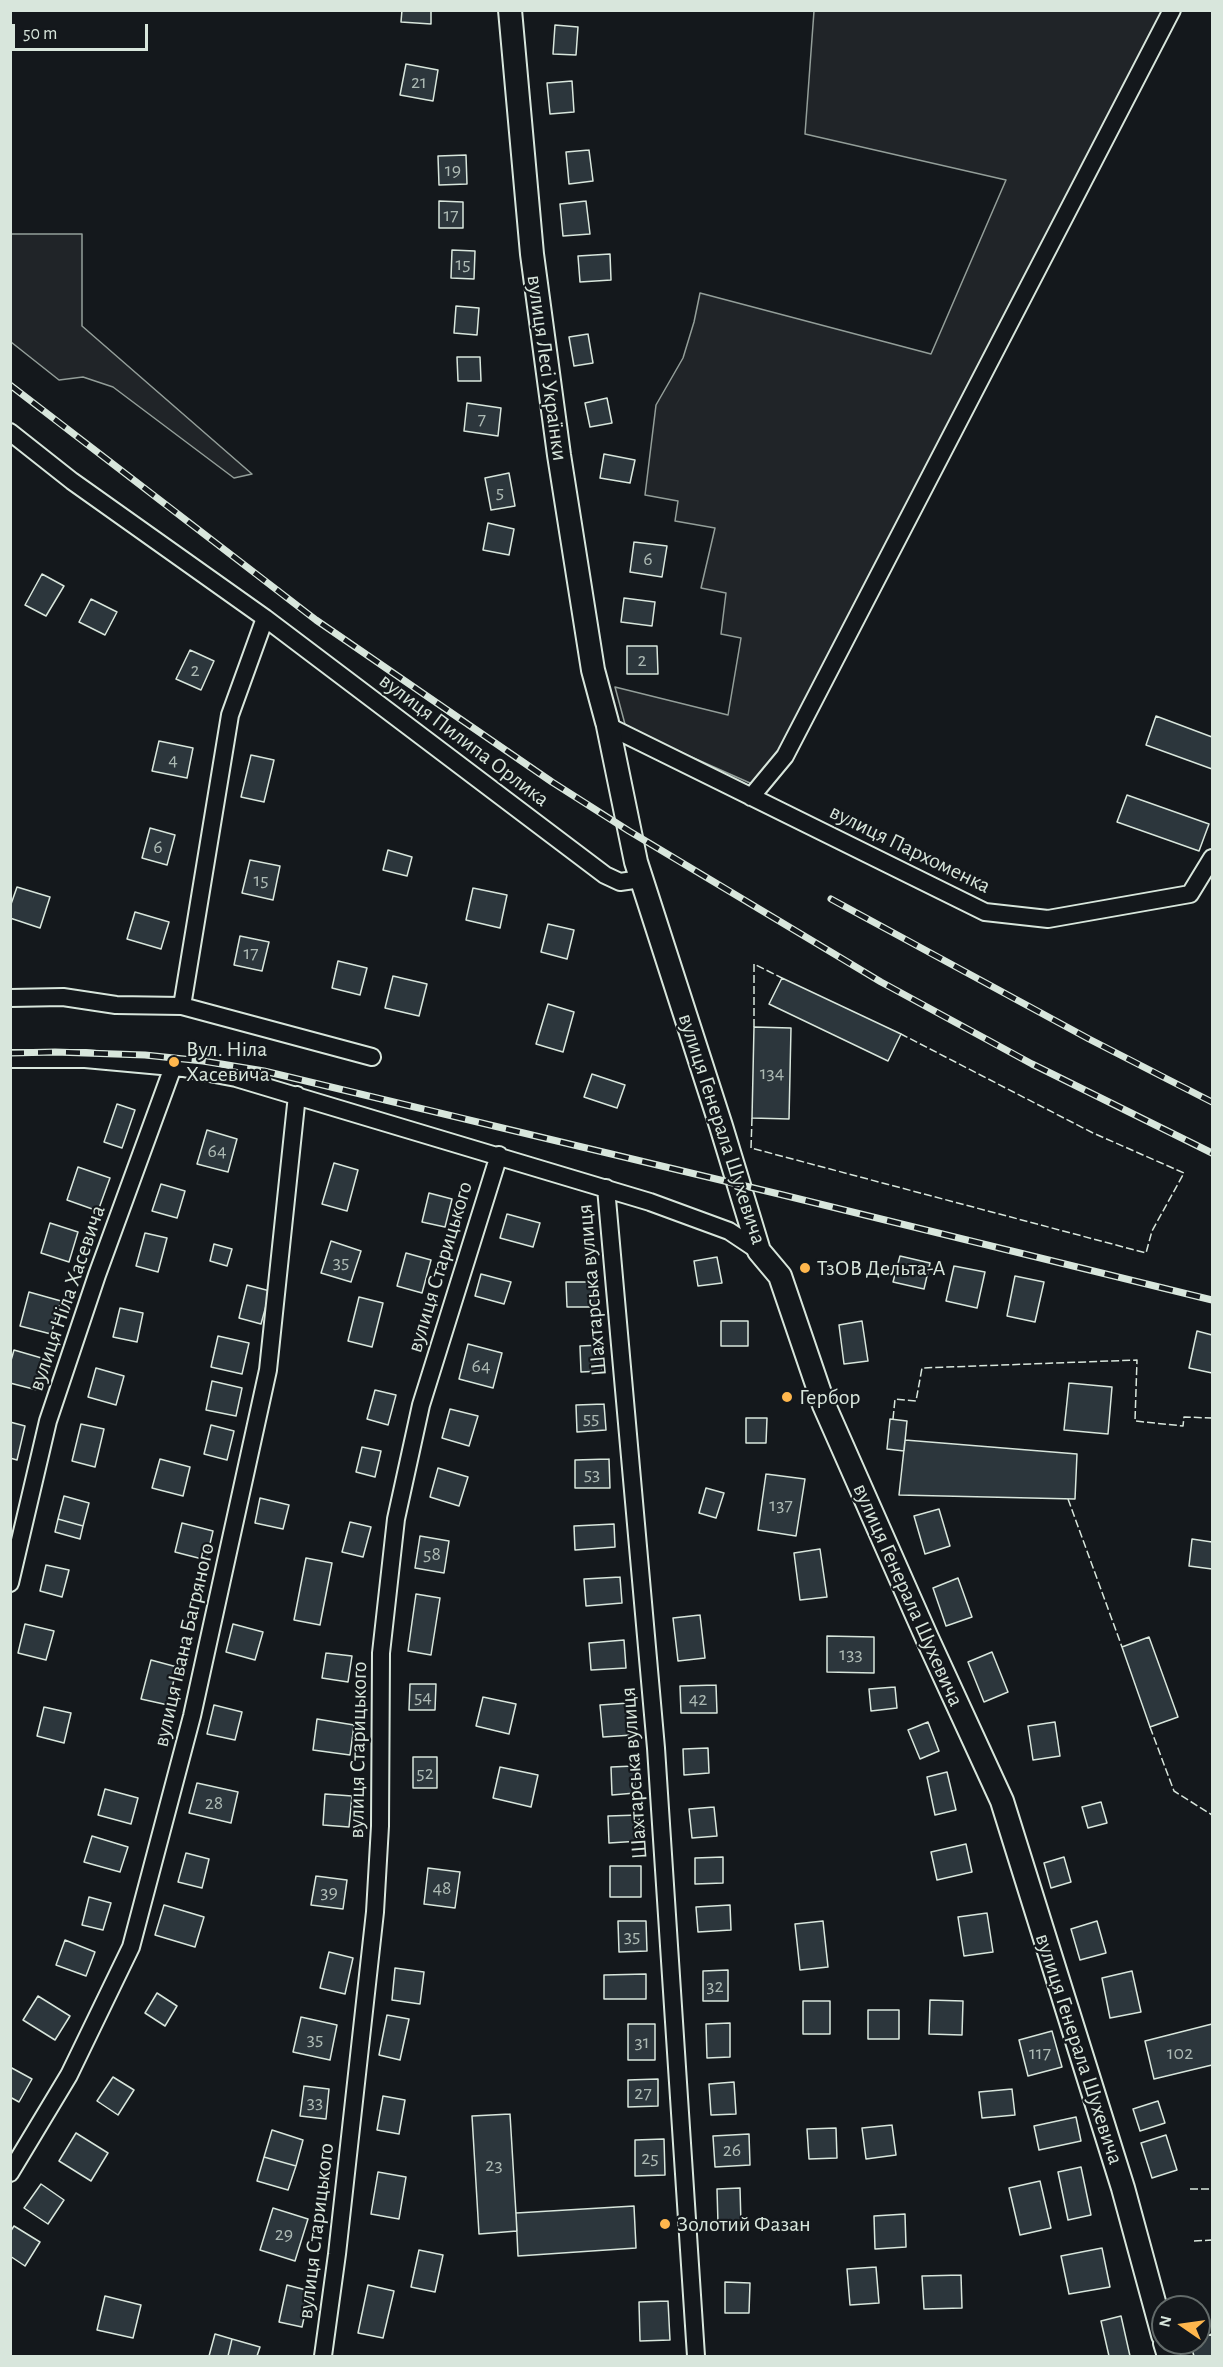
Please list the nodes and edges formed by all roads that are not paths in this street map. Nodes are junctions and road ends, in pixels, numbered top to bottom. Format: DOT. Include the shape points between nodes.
graph roads {
  1 [pos="510,10"];
  2 [pos="1172,10"];
  3 [pos="10,432"];
  4 [pos="265,618"];
  5 [pos="607,724"];
  6 [pos="752,797"];
  7 [pos="1212,858"];
  8 [pos="639,871"];
  9 [pos="10,998"];
  10 [pos="182,1006"];
  11 [pos="372,1057"];
  12 [pos="10,1059"];
  13 [pos="173,1067"];
  14 [pos="297,1095"];
  15 [pos="499,1155"];
  16 [pos="606,1188"];
  17 [pos="759,1251"];
  18 [pos="10,1583"];
  19 [pos="10,2173"];
  20 [pos="1152,2295"];
  21 [pos="323,2356"];
  22 [pos="696,2356"];
  1 -- 5 [label="street, вулиця Лесі Українки" via="532,254 559,455 594,670"];
  2 -- 6 [label="street" via="785,756"];
  3 -- 4 [label="street, вулиця Пилипа Орлика" via="72,481"];
  4 -- 8 [label="street, вулиця Пилипа Орлика" via="605,875 620,882"];
  4 -- 10 [label="street" via="230,715"];
  5 -- 6 [label="street, вулиця Пархоменка"];
  5 -- 8 [label="street, вулиця Лесі Українки"];
  6 -- 7 [label="street, вулиця Пархоменка" via="985,912 1048,919 1190,894"];
  8 -- 17 [label="street, вулиця Генерала Шухевича"];
  9 -- 10 [label="street" via="63,997 116,1005"];
  10 -- 11 [label="street"];
  12 -- 13 [label="street" via="85,1059"];
  13 -- 14 [label="street" via="236,1078"];
  13 -- 18 [label="street, вулиця Ніла Хасевича" via="48,1421"];
  14 -- 15 [label="street"];
  14 -- 19 [label="street, вулиця Івана Багряного" via="268,1370 192,1716 138,1924 131,1947 69,2075"];
  15 -- 16 [label="street"];
  15 -- 21 [label="street, вулиця Старицького" via="421,1405 396,1519 381,1653 380,1826 375,1912"];
  16 -- 17 [label="street" via="729,1231"];
  16 -- 22 [label="street, Шахтарська вулиця" via="656,1748"];
  17 -- 20 [label="street, вулиця Генерала Шухевича" via="780,1276 824,1405 1002,1802 1123,2188"];
}
